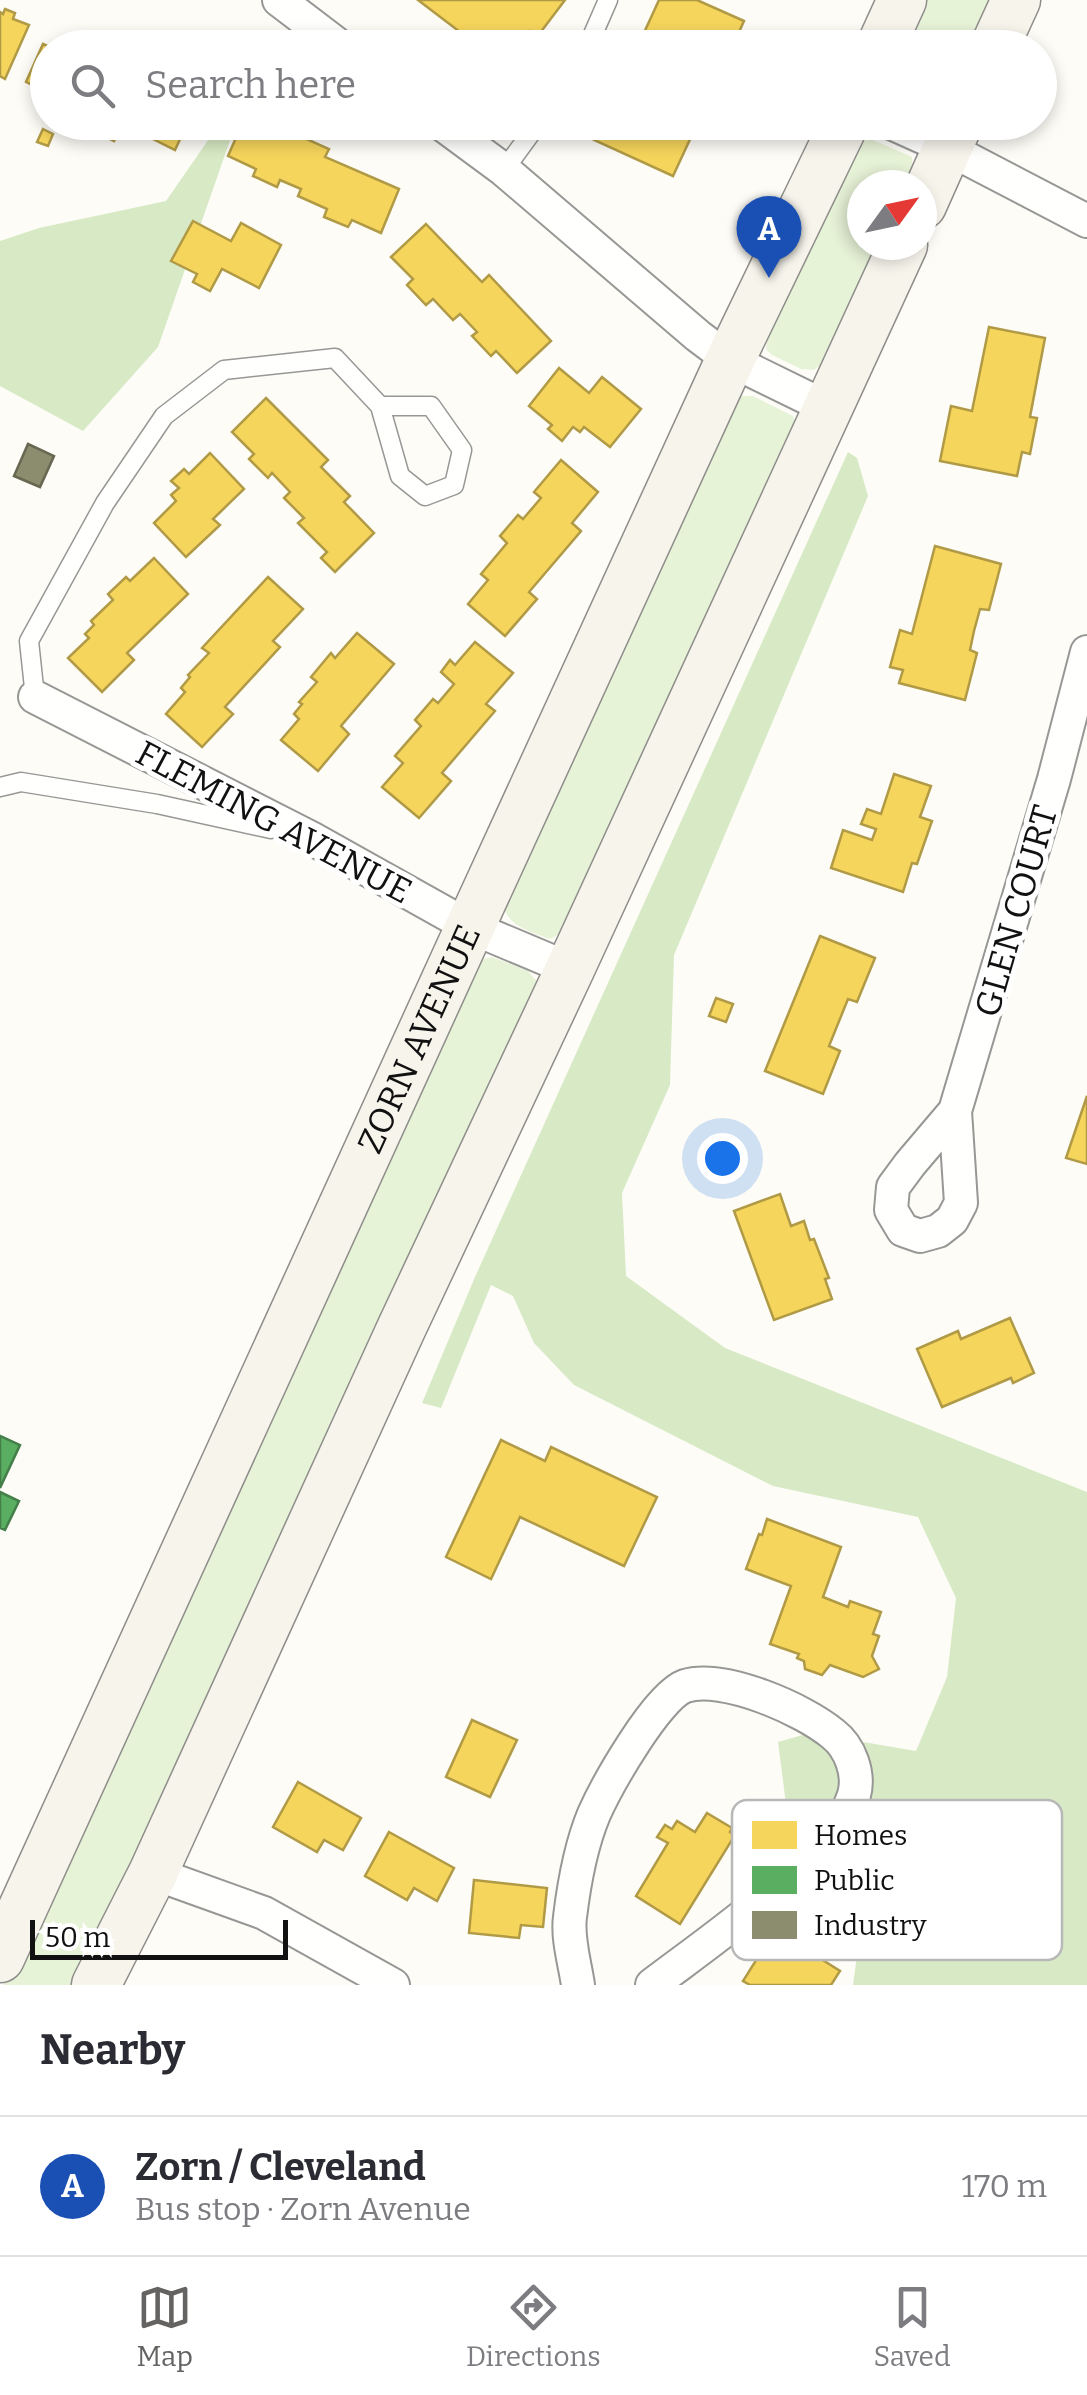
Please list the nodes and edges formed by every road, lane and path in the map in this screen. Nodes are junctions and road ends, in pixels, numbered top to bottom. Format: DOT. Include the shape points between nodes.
graph roads {
  1 [pos="280,0"];
  2 [pos="608,0"];
  3 [pos="902,0"];
  4 [pos="1016,0"];
  5 [pos="319,30"];
  6 [pos="595,30"];
  7 [pos="888,30"];
  8 [pos="1002,30"];
  9 [pos="464,140"];
  10 [pos="526,140"];
  11 [pos="836,140"];
  12 [pos="951,140"];
  13 [pos="961,140"];
  14 [pos="504,170"];
  15 [pos="937,171"];
  16 [pos="1087,221"];
  17 [pos="896,260"];
  18 [pos="730,360"];
  19 [pos="380,406"];
  20 [pos="828,408"];
  21 [pos="1087,652"];
  22 [pos="35,697"];
  23 [pos="0,787"];
  24 [pos="311,838"];
  25 [pos="470,927"];
  26 [pos="570,969"];
  27 [pos="955,1110"];
  28 [pos="852,1800"];
  29 [pos="153,1874"];
  30 [pos="732,1924"];
  31 [pos="0,1958"];
  32 [pos="96,1985"];
  33 [pos="393,1985"];
  34 [pos="578,1985"];
  35 [pos="652,1985"];
  1 -- 5 [label="street"];
  2 -- 6 [label="lane"];
  3 -- 7 [label="main road"];
  4 -- 8 [label="main road"];
  9 -- 14 [label="street"];
  10 -- 14 [label="lane"];
  11 -- 18 [label="main road, ZORN AVENUE"];
  12 -- 15 [label="main road"];
  13 -- 16 [label="street"];
  14 -- 18 [label="street"];
  17 -- 20 [label="main road"];
  18 -- 20 [label="street"];
  18 -- 25 [label="main road, ZORN AVENUE"];
  19 -- 19 [label="lane" via="400,476 426,496 454,485 462,450 431,406"];
  19 -- 22 [label="lane" via="334,358 224,370 164,416 29,641"];
  20 -- 26 [label="main road"];
  21 -- 27 [label="street, GLEN COURT"];
  22 -- 24 [label="street, FLEMING AVENUE"];
  23 -- 24 [label="lane" via="21,782 157,804"];
  24 -- 25 [label="street, FLEMING AVENUE"];
  25 -- 26 [label="street, FLEMING AVENUE"];
  25 -- 31 [label="main road, ZORN AVENUE"];
  26 -- 29 [label="main road"];
  28 -- 34 [label="street" via="857,1778 834,1734 786,1707 720,1683 680,1688 626,1756 594,1816 569,1922"];
  29 -- 32 [label="main road"];
  29 -- 33 [label="street" via="264,1914"];
  30 -- 35 [label="street"];
}
